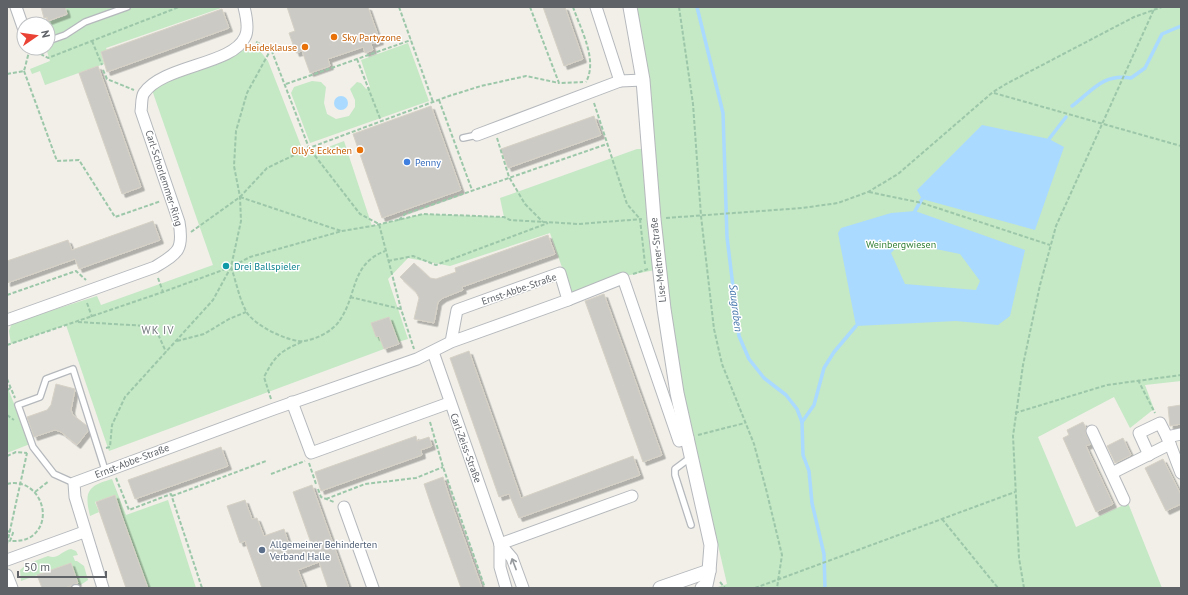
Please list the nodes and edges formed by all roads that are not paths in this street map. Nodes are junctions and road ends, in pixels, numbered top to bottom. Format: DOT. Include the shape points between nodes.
graph roads {
  1 [pos="127,7"];
  2 [pos="244,7"];
  3 [pos="596,7"];
  4 [pos="630,7"];
  5 [pos="56,38"];
  6 [pos="643,80"];
  7 [pos="620,82"];
  8 [pos="477,135"];
  9 [pos="463,138"];
  10 [pos="568,300"];
  11 [pos="7,320"];
  12 [pos="451,342"];
  13 [pos="433,352"];
  14 [pos="292,402"];
  15 [pos="449,403"];
  16 [pos="1092,431"];
  17 [pos="1181,434"];
  18 [pos="688,438"];
  19 [pos="1168,441"];
  20 [pos="1149,455"];
  21 [pos="692,457"];
  22 [pos="109,469"];
  23 [pos="1112,473"];
  24 [pos="1181,473"];
  25 [pos="74,483"];
  26 [pos="632,496"];
  27 [pos="1124,500"];
  28 [pos="344,507"];
  29 [pos="691,525"];
  30 [pos="84,532"];
  31 [pos="500,544"];
  32 [pos="7,560"];
  33 [pos="709,571"];
  34 [pos="7,575"];
  35 [pos="12,588"];
  36 [pos="103,588"];
  37 [pos="373,588"];
  38 [pos="506,588"];
  39 [pos="523,588"];
  40 [pos="660,588"];
  41 [pos="702,588"];
  1 -- 5 [label="lane" via="85,22"];
  2 -- 11 [label="street, Carl-Schorlemmer-Ring" via="245,37 235,50 155,82 143,94 142,111 180,222 182,239 175,255 155,267"];
  3 -- 7 [label="street"];
  4 -- 6 [label="street, Lise-Meitner-Straße"];
  6 -- 7 [label="street"];
  6 -- 18 [label="street, Lise-Meitner-Straße" via="664,309 677,393"];
  7 -- 8 [label="street"];
  8 -- 9 [label="lane"];
  10 -- 12 [label="street, Ernst-Abbe-Straße"];
  10 -- 12 [label="street, Ernst-Abbe-Straße" via="560,273 457,310"];
  10 -- 18 [label="street" via="624,278 679,441"];
  12 -- 13 [label="street, Ernst-Abbe-Straße"];
  13 -- 14 [label="street, Ernst-Abbe-Straße"];
  13 -- 15 [label="street, Carl-Zeiss-Straße"];
  14 -- 15 [label="street" via="311,453"];
  14 -- 22 [label="street, Ernst-Abbe-Straße"];
  15 -- 31 [label="street, Carl-Zeiss-Straße"];
  16 -- 23 [label="street"];
  17 -- 19 [label="street"];
  18 -- 21 [label="street, Lise-Meitner-Straße"];
  19 -- 20 [label="street"];
  19 -- 20 [label="street" via="1160,423 1139,433"];
  19 -- 24 [label="street"];
  20 -- 23 [label="street"];
  21 -- 29 [label="lane" via="676,469 675,475"];
  21 -- 33 [label="street, Lise-Meitner-Straße" via="711,544"];
  22 -- 25 [label="street, Ernst-Abbe-Straße"];
  22 -- 25 [label="lane" via="73,368 46,379 40,397 18,405 38,454 56,476"];
  23 -- 27 [label="street"];
  25 -- 30 [label="street"];
  26 -- 31 [label="street"];
  28 -- 37 [label="street"];
  30 -- 32 [label="street"];
  30 -- 36 [label="street"];
  31 -- 38 [label="street, Carl-Zeiss-Straße" via="500,567"];
  39 -- 31 [label="street, Carl-Zeiss-Straße, one-way" via="512,558"];
  33 -- 40 [label="street"];
  33 -- 41 [label="street, Lise-Meitner-Straße" via="706,585"];
  34 -- 35 [label="street"];
}
